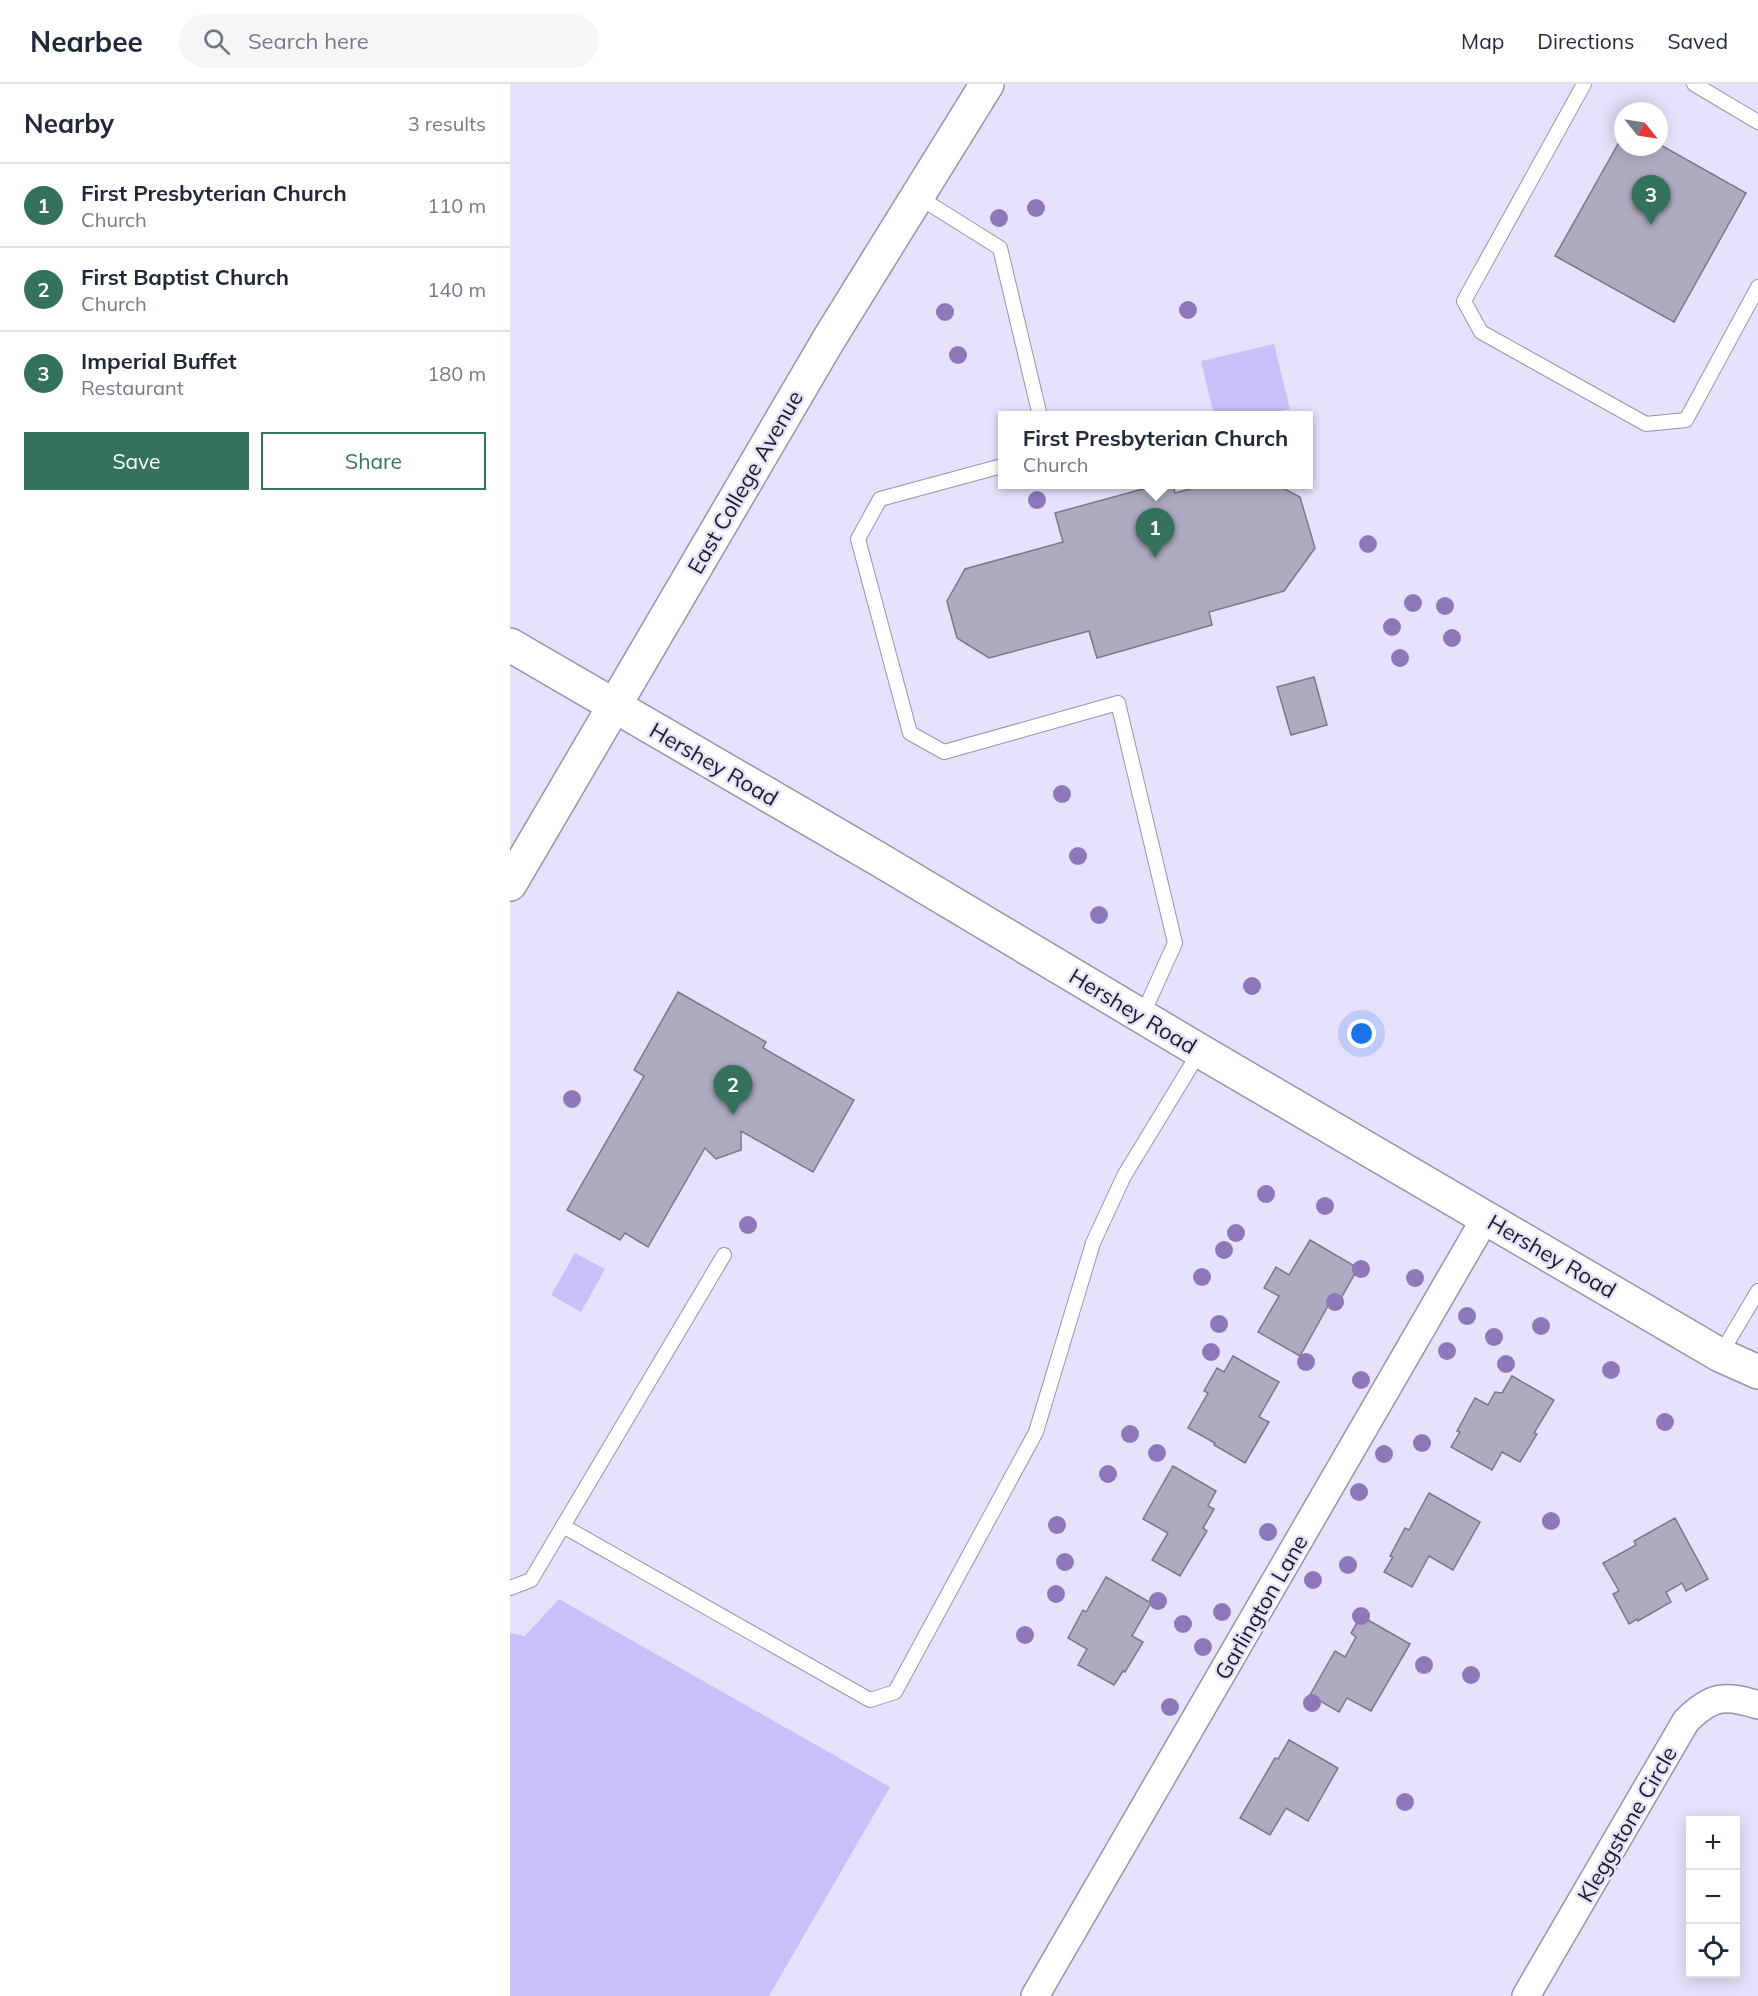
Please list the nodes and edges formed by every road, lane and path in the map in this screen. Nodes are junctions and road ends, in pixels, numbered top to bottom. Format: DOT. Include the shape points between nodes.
graph roads {
  1 [pos="987,84"];
  2 [pos="1584,84"];
  3 [pos="1694,84"];
  4 [pos="1758,122"];
  5 [pos="917,196"];
  6 [pos="1758,287"];
  7 [pos="1040,411"];
  8 [pos="998,467"];
  9 [pos="510,645"];
  10 [pos="614,706"];
  11 [pos="510,884"];
  12 [pos="1142,1016"];
  13 [pos="1200,1051"];
  14 [pos="1486,1217"];
  15 [pos="724,1256"];
  16 [pos="1758,1291"];
  17 [pos="1720,1355"];
  18 [pos="1758,1372"];
  19 [pos="563,1526"];
  20 [pos="510,1588"];
  21 [pos="1758,1705"];
  22 [pos="1035,1996"];
  23 [pos="1526,1996"];
  1 -- 5 [label="main road, East College Avenue"];
  2 -- 6 [label="lane" via="1464,301 1481,332 1646,424 1686,420"];
  3 -- 4 [label="lane"];
  5 -- 7 [label="lane" via="1000,248"];
  5 -- 10 [label="main road, East College Avenue"];
  8 -- 12 [label="lane" via="880,499 858,539 910,733 944,752 1118,703 1175,942"];
  9 -- 10 [label="main road, Hershey Road"];
  10 -- 11 [label="main road, East College Avenue"];
  10 -- 12 [label="main road, Hershey Road"];
  12 -- 13 [label="main road, Hershey Road"];
  13 -- 14 [label="main road, Hershey Road"];
  13 -- 19 [label="lane" via="1124,1176 1092,1243 1036,1432 895,1692 870,1700"];
  14 -- 17 [label="main road, Hershey Road"];
  14 -- 22 [label="street, Garlington Lane"];
  15 -- 19 [label="lane"];
  16 -- 17 [label="lane"];
  17 -- 18 [label="main road, Hershey Road"];
  19 -- 20 [label="lane" via="531,1580"];
  21 -- 23 [label="street, Kleggstone Circle" via="1739,1699 1717,1699 1701,1706 1686,1721"];
}
